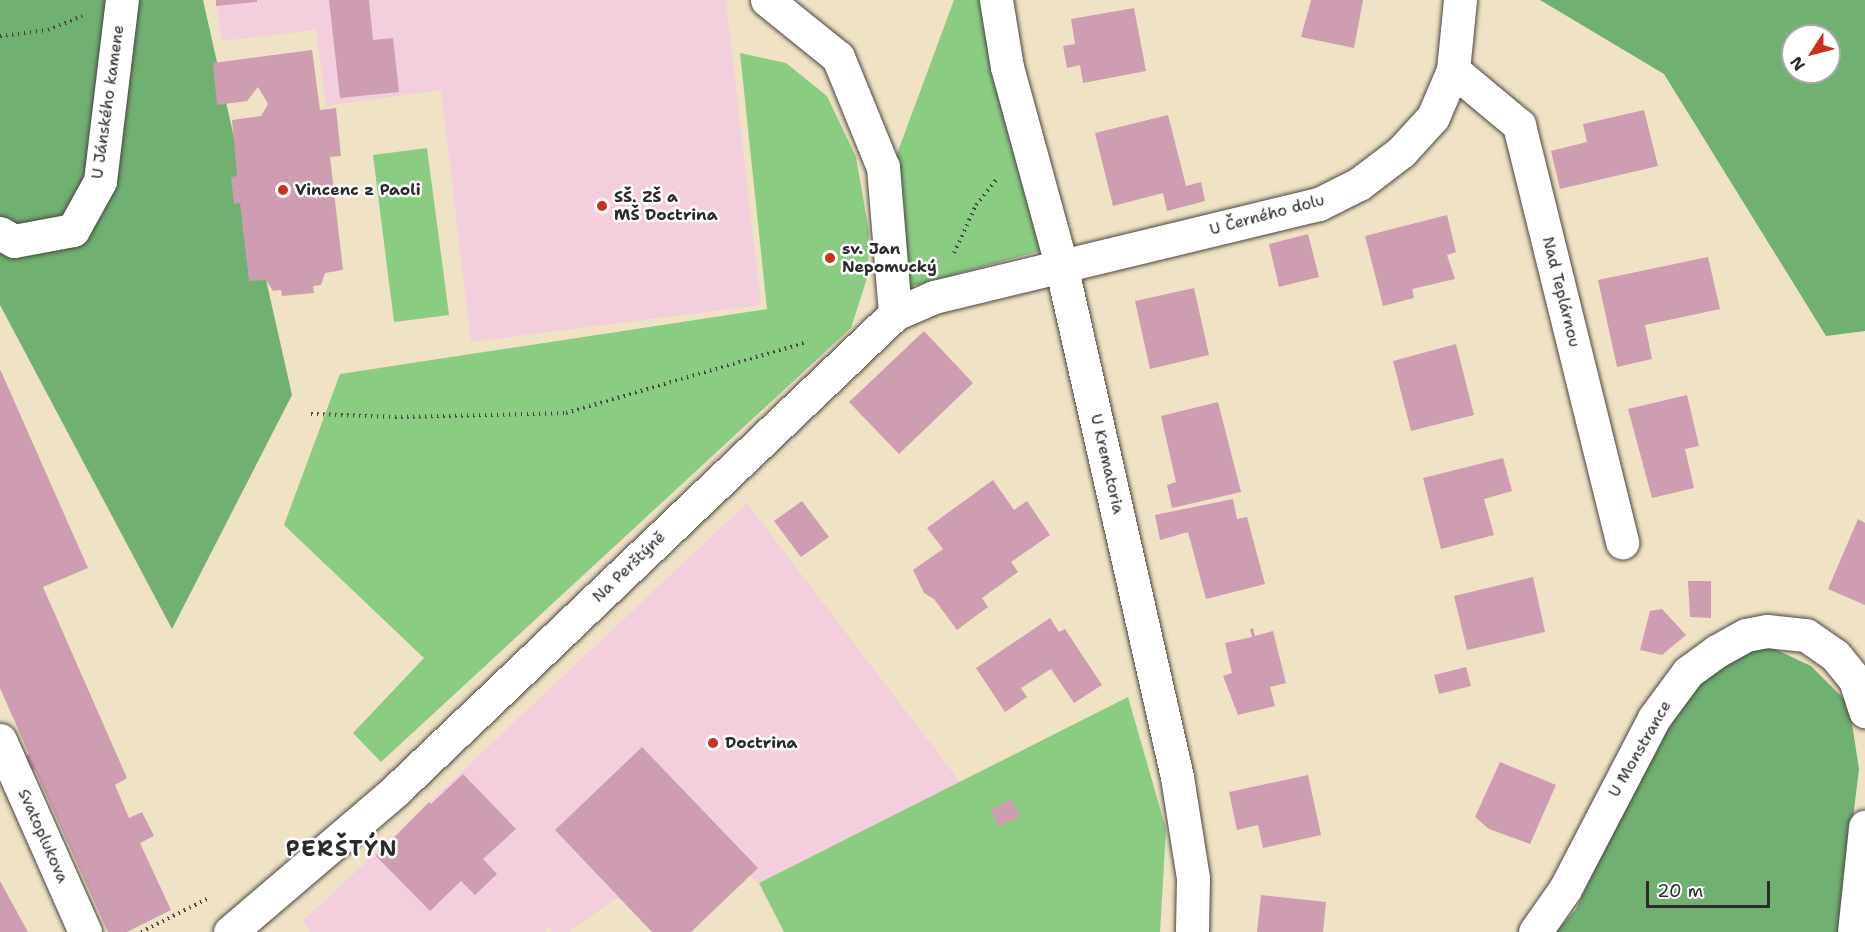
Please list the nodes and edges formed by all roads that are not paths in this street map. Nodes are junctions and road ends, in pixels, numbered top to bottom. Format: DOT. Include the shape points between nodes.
graph roads {
  1 [pos="122,0"];
  2 [pos="767,0"];
  3 [pos="996,0"];
  4 [pos="1460,0"];
  5 [pos="1453,70"];
  6 [pos="0,233"];
  7 [pos="1061,265"];
  8 [pos="895,314"];
  9 [pos="1622,542"];
  10 [pos="1865,711"];
  11 [pos="0,740"];
  12 [pos="1865,827"];
  13 [pos="85,932"];
  14 [pos="231,932"];
  15 [pos="1192,932"];
  16 [pos="1535,932"];
  17 [pos="1854,932"];
  1 -- 6 [label="street, U Jánského kamene" via="100,181 73,230 14,241"];
  2 -- 8 [label="street" via="838,57 879,156"];
  3 -- 7 [label="street, U Krematoria" via="1007,67"];
  4 -- 5 [label="street, U Černého dolu"];
  5 -- 7 [label="street, U Černého dolu" via="1433,117 1401,152 1349,189 1319,204"];
  5 -- 9 [label="street, Nad Teplárnou" via="1520,124"];
  7 -- 8 [label="street, Na Perštýně" via="934,297"];
  7 -- 15 [label="street, U Krematoria" via="1177,777 1193,878"];
  8 -- 14 [label="street, Na Perštýně" via="396,790"];
  10 -- 16 [label="street, U Monstrance" via="1855,680 1835,655 1806,635 1767,631 1746,635 1717,651 1688,672 1654,718 1564,889"];
  11 -- 13 [label="street, Svatoplukova"];
  12 -- 17 [label="street"];
}
